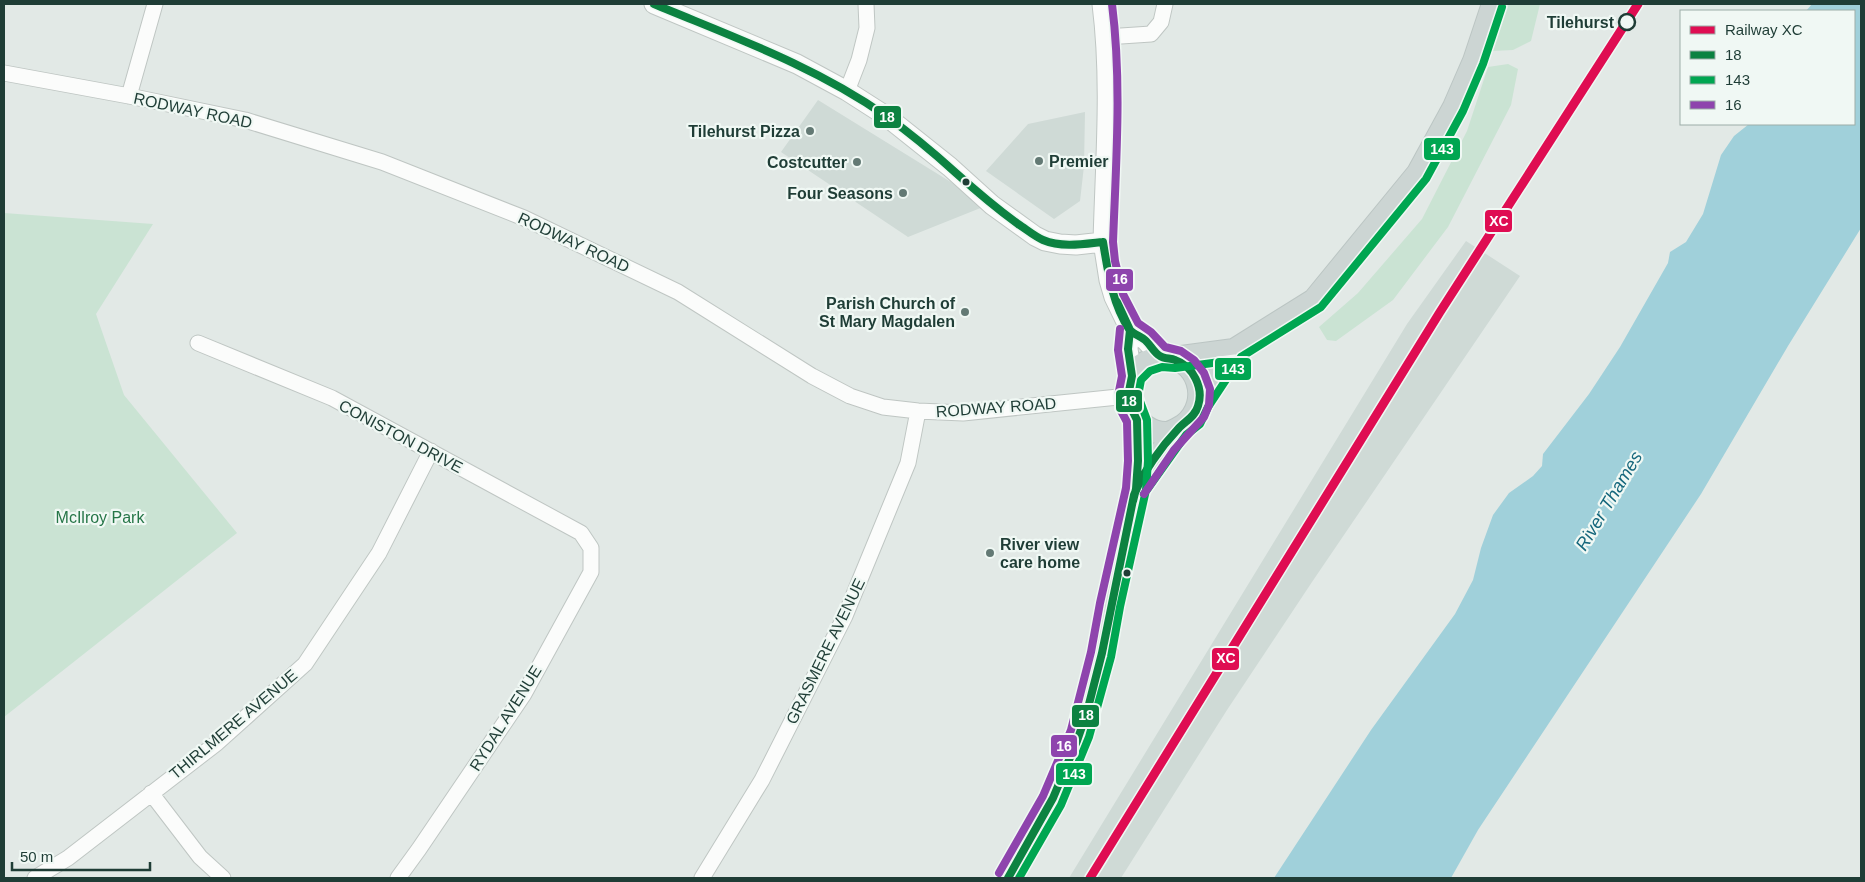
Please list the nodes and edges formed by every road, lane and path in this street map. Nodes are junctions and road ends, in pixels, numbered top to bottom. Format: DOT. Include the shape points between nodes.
graph roads {
  1 [pos="155,4"];
  2 [pos="654,4"];
  3 [pos="866,4"];
  4 [pos="1102,4"];
  5 [pos="1166,4"];
  6 [pos="1493,4"];
  7 [pos="1106,37"];
  8 [pos="4,73"];
  9 [pos="847,91"];
  10 [pos="129,96"];
  11 [pos="1102,242"];
  12 [pos="1130,330"];
  13 [pos="198,343"];
  14 [pos="1234,350"];
  15 [pos="1168,357"];
  16 [pos="1130,386"];
  17 [pos="1199,402"];
  18 [pos="918,411"];
  19 [pos="1137,420"];
  20 [pos="1179,428"];
  21 [pos="431,451"];
  22 [pos="1136,489"];
  23 [pos="591,548"];
  24 [pos="151,793"];
  25 [pos="35,878"];
  26 [pos="223,878"];
  27 [pos="398,878"];
  28 [pos="702,878"];
  29 [pos="1008,878"];
  1 -- 10 [label="street"];
  2 -- 9 [label="street" via="797,64"];
  3 -- 9 [label="street" via="867,28 860,60"];
  4 -- 7 [label="street"];
  5 -- 7 [label="street" via="1161,22 1151,34"];
  6 -- 14 [label="main road" via="1471,69 1418,173 1314,300"];
  7 -- 11 [label="street" via="1108,86"];
  8 -- 10 [label="street, RODWAY ROAD"];
  9 -- 11 [label="street" via="886,116 992,205 1035,236 1060,244"];
  10 -- 18 [label="street, RODWAY ROAD" via="245,120 382,162 524,218 678,292 812,376 850,396 883,407"];
  11 -- 12 [label="street" via="1114,297"];
  12 -- 15 [label="street"];
  12 -- 16 [label="street"];
  13 -- 21 [label="street, CONISTON DRIVE" via="332,398"];
  14 -- 15 [label="main road"];
  14 -- 17 [label="main road"];
  15 -- 16 [label="main road" via="1145,362 1138,368"];
  15 -- 17 [label="main road" via="1194,374 1200,389"];
  16 -- 18 [label="street, RODWAY ROAD" via="1036,406 963,413"];
  16 -- 19 [label="main road"];
  17 -- 20 [label="main road" via="1192,418"];
  18 -- 28 [label="street, GRASMERE AVENUE" via="908,463 845,616 762,780"];
  19 -- 20 [label="main road" via="1144,426 1166,433"];
  19 -- 22 [label="main road"];
  20 -- 22 [label="main road"];
  21 -- 23 [label="street, CONISTON DRIVE" via="581,533"];
  21 -- 24 [label="street, THIRLMERE AVENUE" via="379,553 304,664 217,742"];
  22 -- 29 [label="main road" via="1101,654 1080,733 1052,800"];
  23 -- 27 [label="street, RYDAL AVENUE" via="591,572 524,694"];
  24 -- 25 [label="street, THIRLMERE AVENUE" via="68,858"];
  24 -- 26 [label="street" via="200,857"];
}
